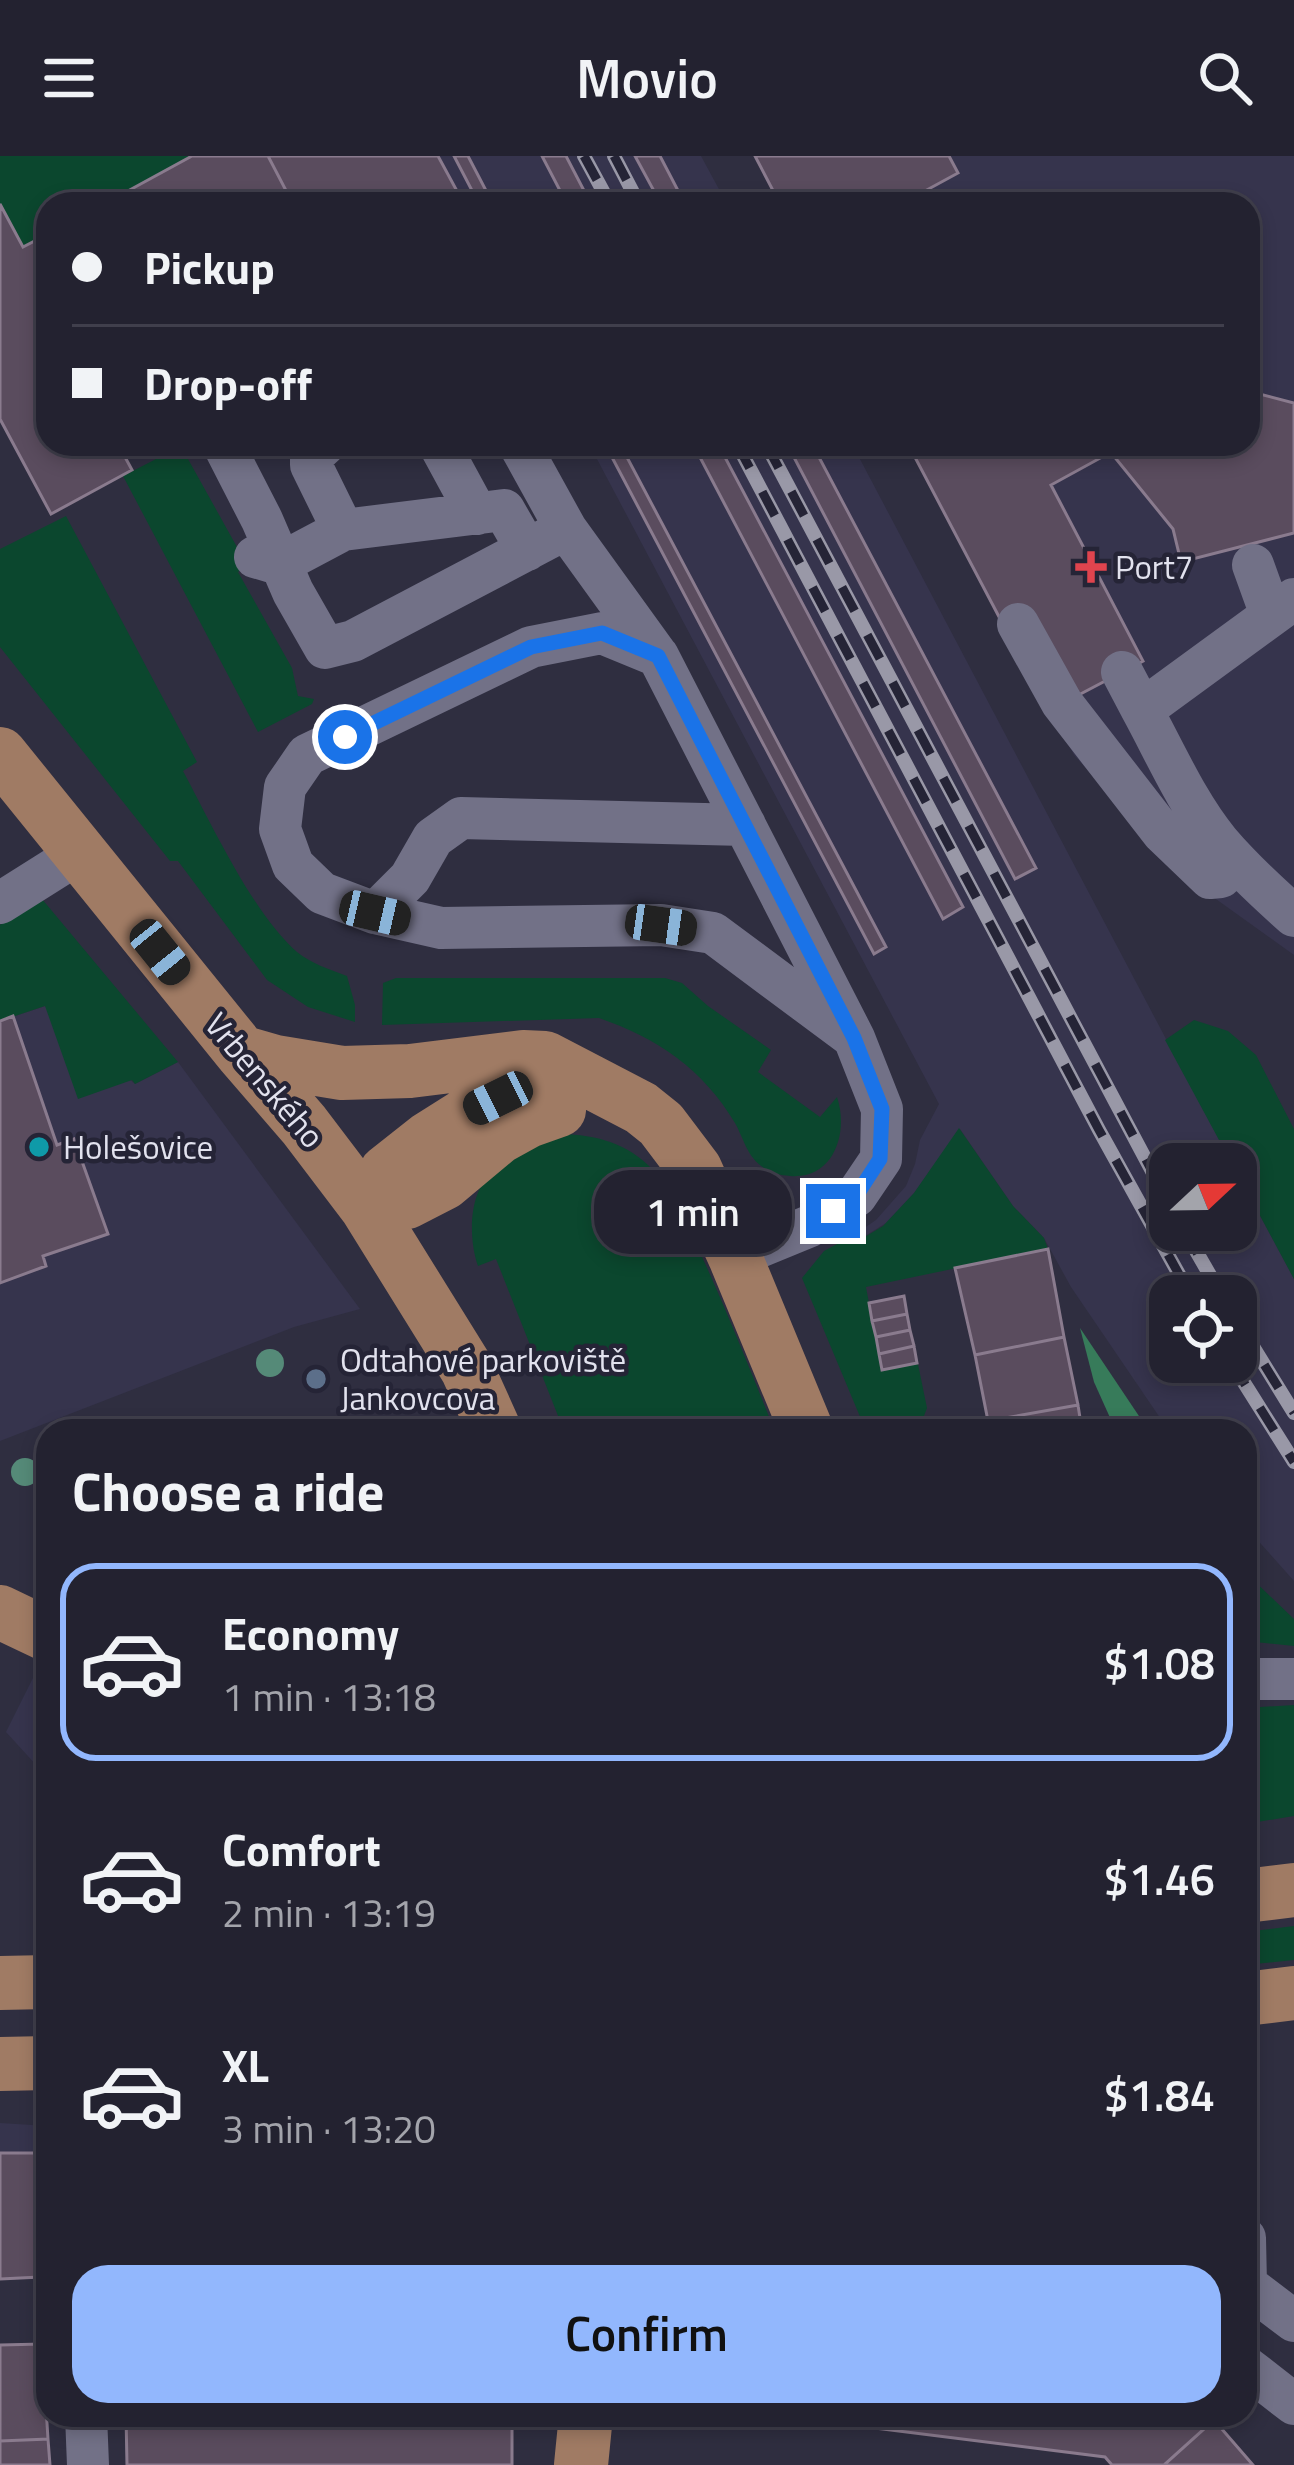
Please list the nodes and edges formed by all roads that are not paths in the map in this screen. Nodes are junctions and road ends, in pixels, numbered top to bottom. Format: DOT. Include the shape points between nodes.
graph roads {
  1 [pos="200,456"];
  2 [pos="229,456"];
  3 [pos="313,456"];
  4 [pos="446,456"];
  5 [pos="526,456"];
  6 [pos="477,514"];
  7 [pos="566,529"];
  8 [pos="344,530"];
  9 [pos="527,550"];
  10 [pos="279,564"];
  11 [pos="1253,565"];
  12 [pos="1282,607"];
  13 [pos="1018,624"];
  14 [pos="658,656"];
  15 [pos="9,777"];
  16 [pos="745,825"];
  17 [pos="81,853"];
  18 [pos="1236,861"];
  19 [pos="2,902"];
  20 [pos="375,913"];
  21 [pos="1294,916"];
  22 [pos="854,1038"];
  23 [pos="241,1052"];
  24 [pos="620,1094"];
  25 [pos="368,1208"];
  26 [pos="735,1257"];
  27 [pos="489,1419"];
  28 [pos="802,1419"];
  29 [pos="0,1612"];
  30 [pos="36,1629"];
  31 [pos="1257,1679"];
  32 [pos="1294,1679"];
  33 [pos="1294,1891"];
  34 [pos="1257,1895"];
  35 [pos="36,1982"];
  36 [pos="0,1983"];
  37 [pos="1294,1993"];
  38 [pos="1257,1998"];
  39 [pos="36,2062"];
  40 [pos="0,2064"];
  41 [pos="1257,2294"];
  42 [pos="1294,2321"];
  43 [pos="1257,2375"];
  44 [pos="1294,2404"];
  45 [pos="86,2427"];
  46 [pos="585,2427"];
  47 [pos="88,2465"];
  48 [pos="581,2465"];
  1 -- 10 [label="street" via="254,556"];
  2 -- 10 [label="street"];
  3 -- 8 [label="street"];
  4 -- 6 [label="street"];
  5 -- 7 [label="street"];
  6 -- 8 [label="street"];
  6 -- 9 [label="street" via="504,510"];
  7 -- 9 [label="street"];
  7 -- 14 [label="street"];
  8 -- 10 [label="street"];
  9 -- 10 [label="street" via="325,648"];
  11 -- 12 [label="street"];
  12 -- 18 [label="street" via="1132,691 1186,794"];
  13 -- 18 [label="street" via="1062,703 1162,832 1210,878"];
  14 -- 16 [label="street"];
  14 -- 20 [label="street" via="602,633 531,647 308,755 285,787 280,829 293,866 322,893"];
  15 -- 17 [label="main road, Vrbenského"];
  16 -- 20 [label="street" via="461,818 433,838 410,878"];
  16 -- 22 [label="street"];
  17 -- 19 [label="street"];
  17 -- 23 [label="main road, Vrbenského"];
  18 -- 21 [label="street"];
  20 -- 22 [label="street" via="441,928 661,925 713,933"];
  22 -- 26 [label="street" via="882,1109 880,1159 856,1196 810,1226"];
  23 -- 24 [label="main road" via="342,1072 545,1058"];
  23 -- 25 [label="main road, Vrbenského"];
  24 -- 25 [label="main road" via="528,1121 444,1183 407,1202"];
  24 -- 26 [label="main road" via="680,1146"];
  25 -- 27 [label="main road, Vrbenského"];
  26 -- 28 [label="main road"];
  29 -- 30 [label="main road"];
  31 -- 32 [label="street"];
  33 -- 34 [label="main road"];
  35 -- 36 [label="main road"];
  37 -- 38 [label="main road"];
  39 -- 40 [label="main road"];
  41 -- 42 [label="street"];
  43 -- 44 [label="street"];
  45 -- 47 [label="street"];
  46 -- 48 [label="main road"];
}
